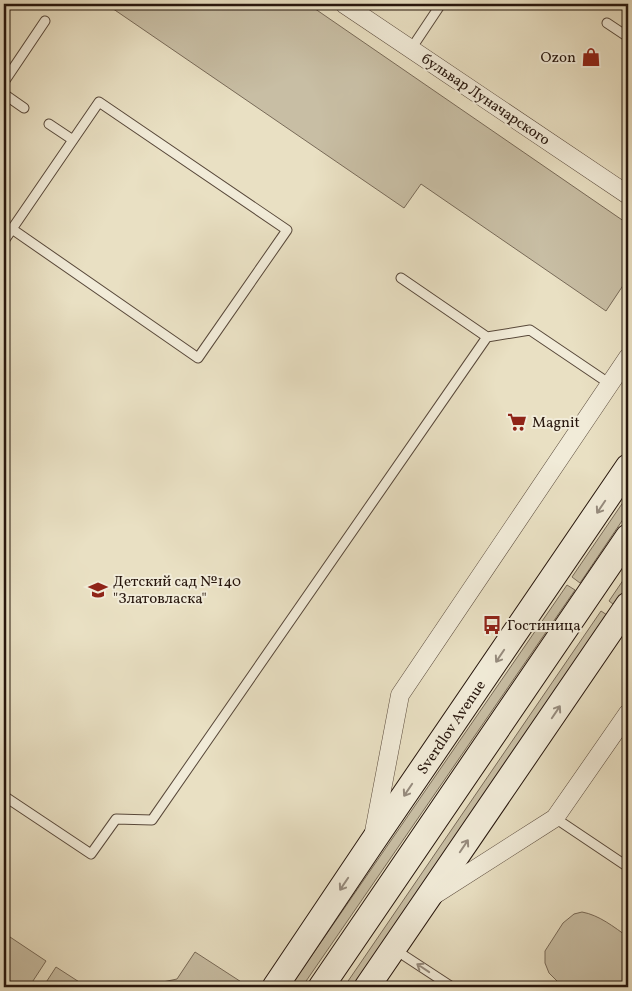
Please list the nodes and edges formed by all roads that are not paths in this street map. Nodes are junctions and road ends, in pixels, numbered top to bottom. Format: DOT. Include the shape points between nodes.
graph roads {
  1 [pos="344,4"];
  2 [pos="441,4"];
  3 [pos="45,21"];
  4 [pos="607,23"];
  5 [pos="628,37"];
  6 [pos="411,49"];
  7 [pos="4,82"];
  8 [pos="4,94"];
  9 [pos="24,108"];
  10 [pos="49,124"];
  11 [pos="73,140"];
  12 [pos="628,195"];
  13 [pos="12,229"];
  14 [pos="4,240"];
  15 [pos="401,278"];
  16 [pos="487,337"];
  17 [pos="628,357"];
  18 [pos="610,384"];
  19 [pos="628,467"];
  20 [pos="628,537"];
  21 [pos="628,605"];
  22 [pos="628,713"];
  23 [pos="4,796"];
  24 [pos="554,818"];
  25 [pos="371,844"];
  26 [pos="628,867"];
  27 [pos="427,900"];
  28 [pos="394,948"];
  29 [pos="276,987"];
  30 [pos="320,987"];
  31 [pos="367,987"];
  32 [pos="452,987"];
  1 -- 6 [label="street, бульвар Луначарского"];
  2 -- 6 [label="lane"];
  3 -- 7 [label="lane"];
  4 -- 5 [label="lane"];
  6 -- 12 [label="street, бульвар Луначарского"];
  8 -- 9 [label="lane"];
  10 -- 11 [label="lane"];
  11 -- 13 [label="lane"];
  11 -- 13 [label="lane" via="99,102 287,230 198,358"];
  13 -- 14 [label="lane"];
  15 -- 16 [label="lane"];
  16 -- 18 [label="lane" via="530,330"];
  16 -- 23 [label="lane" via="152,820 116,819 91,854"];
  17 -- 18 [label="street"];
  18 -- 25 [label="street" via="400,695"];
  19 -- 25 [label="main road, Sverdlov Avenue, one-way"];
  20 -- 30 [label="main road"];
  27 -- 21 [label="main road, one-way"];
  22 -- 24 [label="street"];
  24 -- 26 [label="lane"];
  24 -- 27 [label="street"];
  25 -- 29 [label="main road, Sverdlov Avenue, one-way"];
  27 -- 28 [label="main road"];
  28 -- 31 [label="main road"];
  32 -- 28 [label="lane, one-way"];
}
